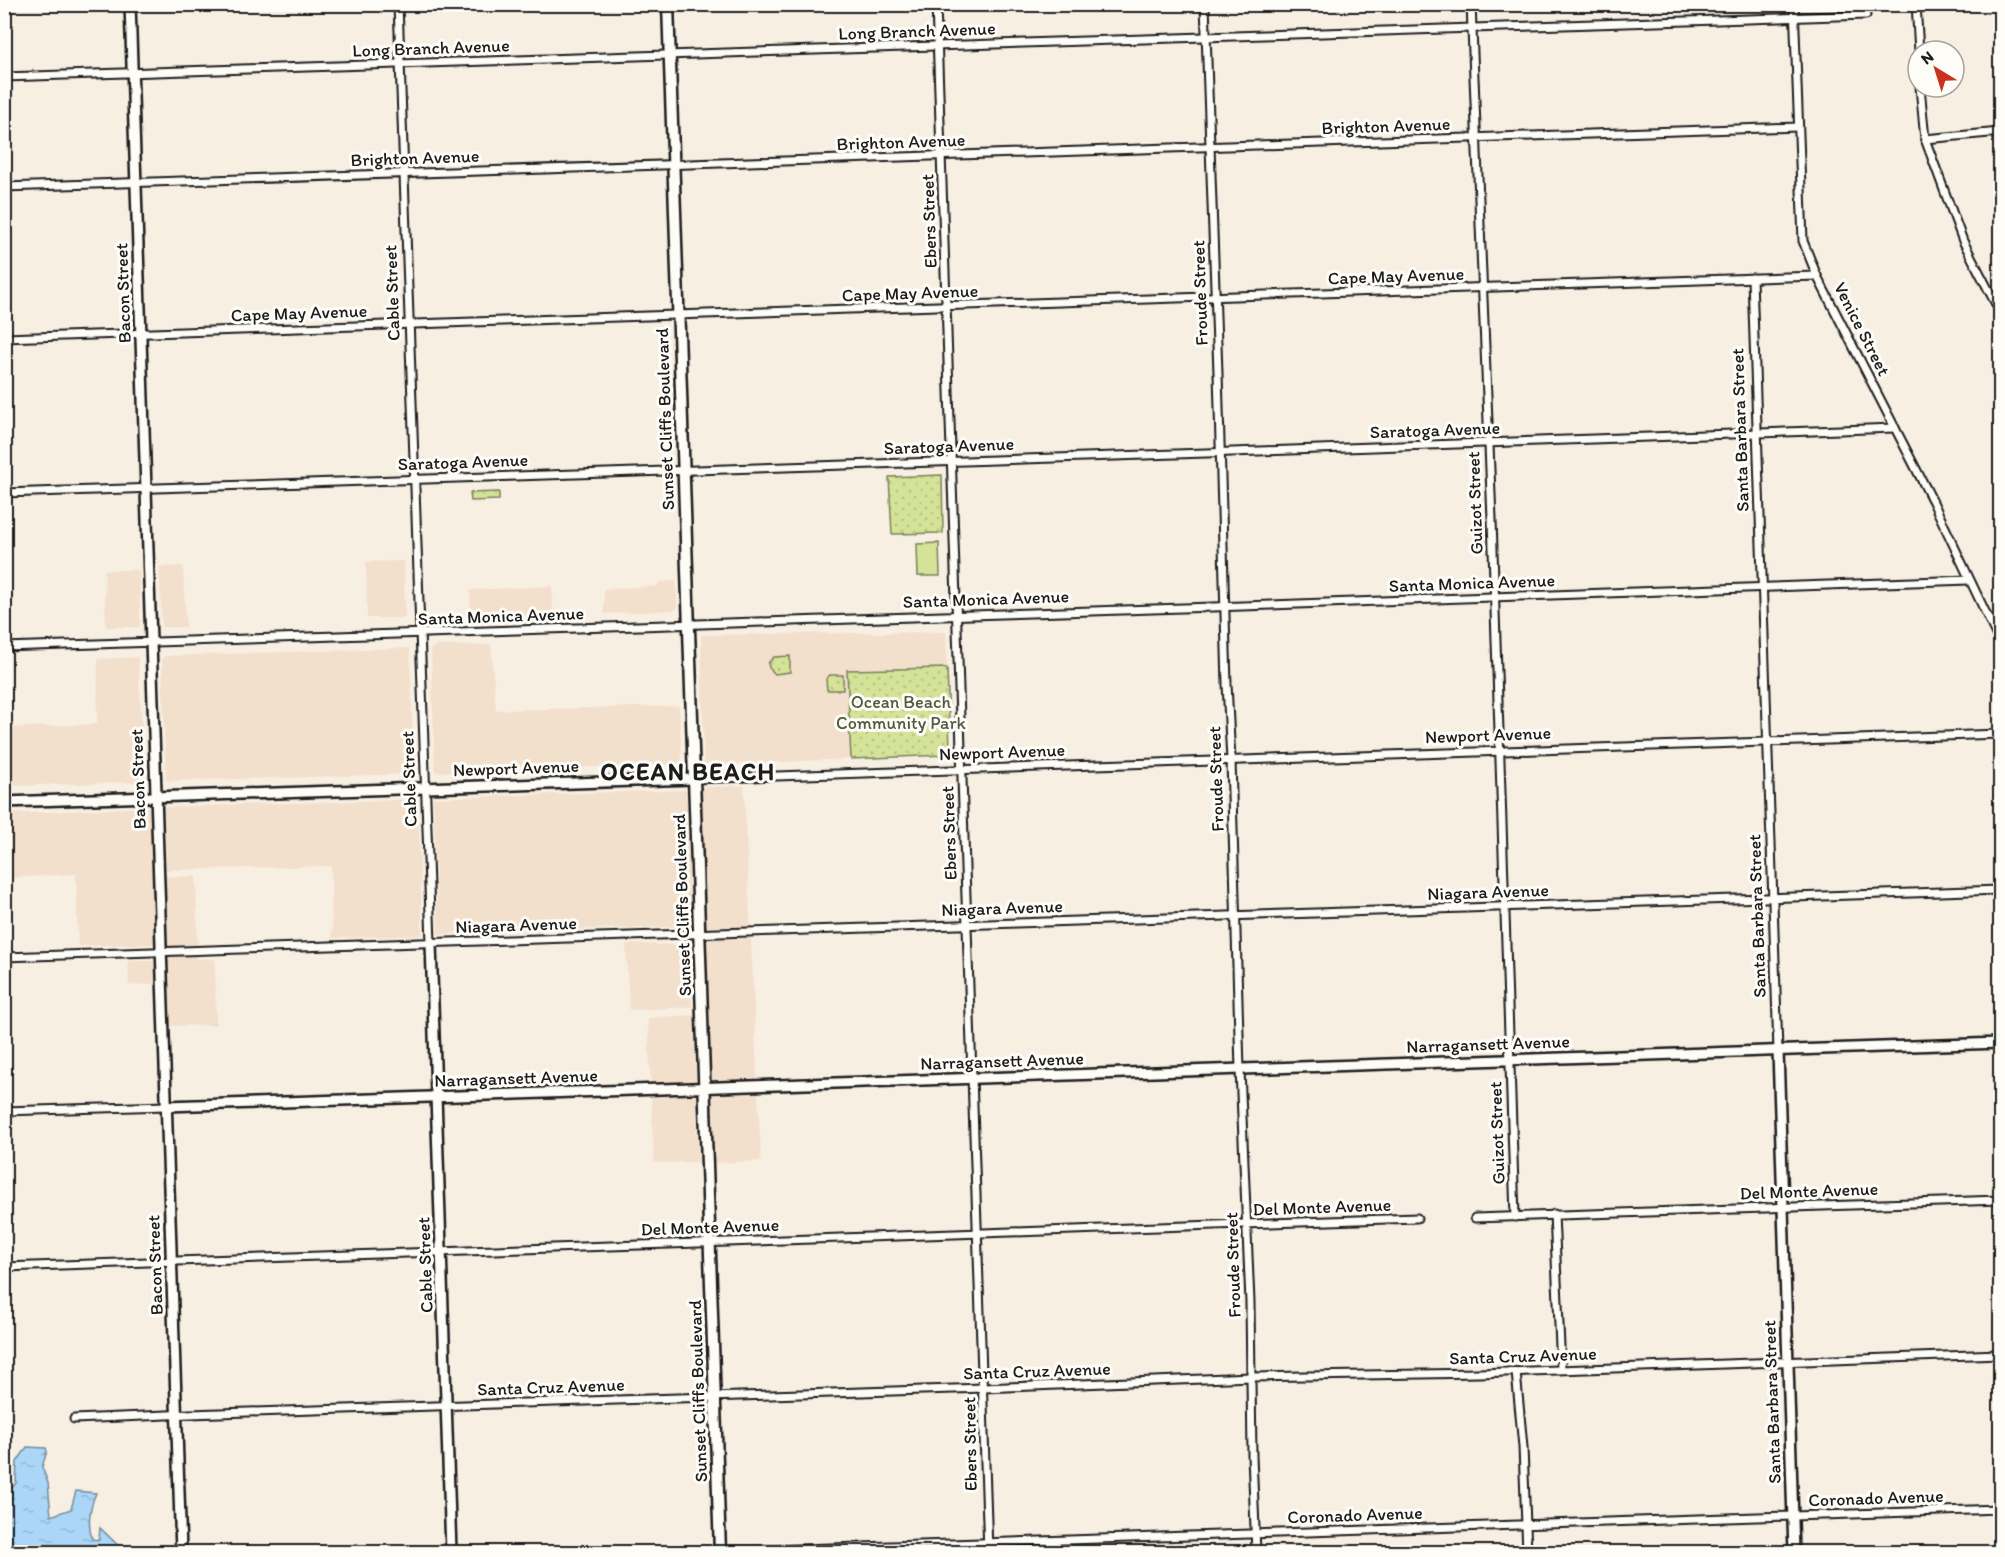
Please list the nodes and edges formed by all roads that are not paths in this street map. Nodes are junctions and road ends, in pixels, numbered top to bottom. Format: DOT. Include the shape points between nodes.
graph roads {
  1 [pos="130,4"];
  2 [pos="398,4"];
  3 [pos="668,4"];
  4 [pos="936,4"];
  5 [pos="1205,4"];
  6 [pos="1471,4"];
  7 [pos="1794,4"];
  8 [pos="1916,4"];
  9 [pos="1866,15"];
  10 [pos="1795,16"];
  11 [pos="1472,27"];
  12 [pos="1206,37"];
  13 [pos="1917,39"];
  14 [pos="937,45"];
  15 [pos="669,55"];
  16 [pos="400,64"];
  17 [pos="132,73"];
  18 [pos="4,77"];
  19 [pos="1921,99"];
  20 [pos="1798,127"];
  21 [pos="2001,132"];
  22 [pos="1477,137"];
  23 [pos="1925,139"];
  24 [pos="1210,148"];
  25 [pos="941,156"];
  26 [pos="673,164"];
  27 [pos="404,174"];
  28 [pos="136,184"];
  29 [pos="4,187"];
  30 [pos="1817,276"];
  31 [pos="1752,278"];
  32 [pos="1483,288"];
  33 [pos="1216,298"];
  34 [pos="948,306"];
  35 [pos="2001,312"];
  36 [pos="679,315"];
  37 [pos="410,325"];
  38 [pos="141,333"];
  39 [pos="4,338"];
  40 [pos="1895,428"];
  41 [pos="1757,433"];
  42 [pos="1488,443"];
  43 [pos="1220,453"];
  44 [pos="951,460"];
  45 [pos="684,471"];
  46 [pos="414,479"];
  47 [pos="146,488"];
  48 [pos="4,493"];
  49 [pos="1969,580"];
  50 [pos="1763,588"];
  51 [pos="1493,597"];
  52 [pos="1224,606"];
  53 [pos="956,615"];
  54 [pos="689,624"];
  55 [pos="419,633"];
  56 [pos="151,642"];
  57 [pos="2001,643"];
  58 [pos="4,647"];
  59 [pos="2001,734"];
  60 [pos="1766,741"];
  61 [pos="1498,752"];
  62 [pos="1231,760"];
  63 [pos="962,770"];
  64 [pos="693,778"];
  65 [pos="426,788"];
  66 [pos="156,797"];
  67 [pos="4,802"];
  68 [pos="2001,890"];
  69 [pos="1772,896"];
  70 [pos="1504,907"];
  71 [pos="1236,914"];
  72 [pos="966,925"];
  73 [pos="698,934"];
  74 [pos="431,943"];
  75 [pos="160,952"];
  76 [pos="4,957"];
  77 [pos="2001,1043"];
  78 [pos="1778,1051"];
  79 [pos="1510,1060"];
  80 [pos="1240,1070"];
  81 [pos="972,1078"];
  82 [pos="704,1088"];
  83 [pos="436,1097"];
  84 [pos="166,1106"];
  85 [pos="4,1111"];
  86 [pos="2001,1200"];
  87 [pos="1783,1207"];
  88 [pos="1554,1214"];
  89 [pos="1515,1217"];
  90 [pos="1417,1218"];
  91 [pos="1475,1218"];
  92 [pos="1246,1225"];
  93 [pos="978,1234"];
  94 [pos="710,1243"];
  95 [pos="440,1251"];
  96 [pos="171,1261"];
  97 [pos="4,1267"];
  98 [pos="2001,1354"];
  99 [pos="1787,1361"];
  100 [pos="1561,1369"];
  101 [pos="1516,1372"];
  102 [pos="1251,1377"];
  103 [pos="984,1388"];
  104 [pos="715,1397"];
  105 [pos="446,1406"];
  106 [pos="176,1415"];
  107 [pos="74,1419"];
  108 [pos="2001,1509"];
  109 [pos="1792,1516"];
  110 [pos="1526,1525"];
  111 [pos="1256,1533"];
  112 [pos="988,1542"];
  113 [pos="180,1552"];
  114 [pos="451,1552"];
  115 [pos="710,1552"];
  116 [pos="720,1552"];
  117 [pos="988,1552"];
  118 [pos="1256,1552"];
  119 [pos="1527,1552"];
  120 [pos="1794,1552"];
  1 -- 17 [label="street, Bacon Street"];
  2 -- 16 [label="street, Cable Street"];
  3 -- 15 [label="main road, Sunset Cliffs Boulevard"];
  4 -- 14 [label="street, Ebers Street"];
  5 -- 12 [label="street, Froude Street"];
  6 -- 11 [label="street, Guizot Street"];
  7 -- 10 [label="street, Venice Street"];
  8 -- 13 [label="street"];
  9 -- 10 [label="street, Long Branch Avenue"];
  10 -- 11 [label="street, Long Branch Avenue"];
  10 -- 20 [label="street, Venice Street"];
  11 -- 12 [label="street, Long Branch Avenue"];
  11 -- 22 [label="street, Guizot Street"];
  12 -- 14 [label="street, Long Branch Avenue"];
  12 -- 24 [label="street, Froude Street"];
  14 -- 15 [label="street, Long Branch Avenue"];
  14 -- 25 [label="street, Ebers Street"];
  15 -- 16 [label="street, Long Branch Avenue"];
  15 -- 26 [label="main road, Sunset Cliffs Boulevard"];
  16 -- 17 [label="street, Long Branch Avenue"];
  16 -- 27 [label="street, Cable Street"];
  17 -- 18 [label="street, Long Branch Avenue"];
  17 -- 28 [label="street, Bacon Street"];
  19 -- 23 [label="street"];
  20 -- 22 [label="street, Brighton Avenue"];
  20 -- 30 [label="street, Venice Street" via="1803,241"];
  21 -- 23 [label="street"];
  22 -- 24 [label="street, Brighton Avenue"];
  22 -- 32 [label="street, Guizot Street"];
  23 -- 35 [label="street" via="1963,241"];
  24 -- 25 [label="street, Brighton Avenue"];
  24 -- 33 [label="street, Froude Street"];
  25 -- 26 [label="street, Brighton Avenue"];
  25 -- 34 [label="street, Ebers Street"];
  26 -- 27 [label="street, Brighton Avenue"];
  26 -- 36 [label="main road, Sunset Cliffs Boulevard"];
  27 -- 28 [label="street, Brighton Avenue"];
  27 -- 37 [label="street, Cable Street"];
  28 -- 29 [label="street, Brighton Avenue"];
  28 -- 38 [label="street, Bacon Street"];
  30 -- 31 [label="street, Cape May Avenue"];
  30 -- 40 [label="street, Venice Street"];
  31 -- 32 [label="street, Cape May Avenue"];
  31 -- 41 [label="street, Santa Barbara Street"];
  32 -- 33 [label="street, Cape May Avenue"];
  32 -- 42 [label="street, Guizot Street"];
  33 -- 34 [label="street, Cape May Avenue"];
  33 -- 43 [label="street, Froude Street"];
  34 -- 36 [label="street, Cape May Avenue"];
  34 -- 44 [label="street, Ebers Street"];
  36 -- 37 [label="street, Cape May Avenue"];
  36 -- 45 [label="main road, Sunset Cliffs Boulevard"];
  37 -- 38 [label="street, Cape May Avenue"];
  37 -- 46 [label="street, Cable Street"];
  38 -- 39 [label="street, Cape May Avenue"];
  38 -- 47 [label="street, Bacon Street"];
  40 -- 41 [label="street, Saratoga Avenue"];
  40 -- 49 [label="street, Venice Street"];
  41 -- 42 [label="street, Saratoga Avenue"];
  41 -- 50 [label="street, Santa Barbara Street"];
  42 -- 43 [label="street, Saratoga Avenue"];
  42 -- 51 [label="street, Guizot Street"];
  43 -- 44 [label="street, Saratoga Avenue"];
  43 -- 52 [label="street, Froude Street"];
  44 -- 45 [label="street, Saratoga Avenue"];
  44 -- 53 [label="street, Ebers Street"];
  45 -- 46 [label="street, Saratoga Avenue"];
  45 -- 54 [label="main road, Sunset Cliffs Boulevard"];
  46 -- 47 [label="street, Saratoga Avenue"];
  46 -- 55 [label="street, Cable Street"];
  47 -- 48 [label="street, Saratoga Avenue"];
  47 -- 56 [label="street, Bacon Street"];
  49 -- 50 [label="street, Santa Monica Avenue"];
  49 -- 57 [label="street, Venice Street"];
  50 -- 51 [label="street, Santa Monica Avenue"];
  50 -- 60 [label="street, Santa Barbara Street"];
  51 -- 52 [label="street, Santa Monica Avenue"];
  51 -- 61 [label="street, Guizot Street"];
  52 -- 53 [label="street, Santa Monica Avenue"];
  52 -- 62 [label="street, Froude Street"];
  53 -- 54 [label="street, Santa Monica Avenue"];
  53 -- 63 [label="street, Ebers Street"];
  54 -- 55 [label="street, Santa Monica Avenue"];
  54 -- 64 [label="main road, Sunset Cliffs Boulevard"];
  55 -- 56 [label="street, Santa Monica Avenue"];
  55 -- 65 [label="street, Cable Street"];
  56 -- 58 [label="street, Santa Monica Avenue"];
  56 -- 66 [label="street, Bacon Street"];
  59 -- 60 [label="street, Newport Avenue"];
  60 -- 61 [label="street, Newport Avenue"];
  60 -- 69 [label="street, Santa Barbara Street"];
  61 -- 62 [label="street, Newport Avenue"];
  61 -- 70 [label="street, Guizot Street"];
  62 -- 63 [label="street, Newport Avenue"];
  62 -- 71 [label="street, Froude Street"];
  63 -- 64 [label="street, Newport Avenue"];
  63 -- 72 [label="street, Ebers Street"];
  64 -- 65 [label="street, Newport Avenue"];
  64 -- 73 [label="main road, Sunset Cliffs Boulevard"];
  65 -- 66 [label="street, Newport Avenue"];
  65 -- 74 [label="street, Cable Street"];
  66 -- 67 [label="street, Newport Avenue"];
  66 -- 75 [label="street, Bacon Street"];
  68 -- 69 [label="street, Niagara Avenue"];
  69 -- 70 [label="street, Niagara Avenue"];
  69 -- 78 [label="street, Santa Barbara Street"];
  70 -- 71 [label="street, Niagara Avenue"];
  70 -- 79 [label="street, Guizot Street"];
  71 -- 72 [label="street, Niagara Avenue"];
  71 -- 80 [label="street, Froude Street"];
  72 -- 73 [label="street, Niagara Avenue"];
  72 -- 81 [label="street, Ebers Street"];
  73 -- 74 [label="street, Niagara Avenue"];
  73 -- 82 [label="main road, Sunset Cliffs Boulevard"];
  74 -- 75 [label="street, Niagara Avenue"];
  74 -- 83 [label="street, Cable Street"];
  75 -- 76 [label="street, Niagara Avenue"];
  75 -- 84 [label="street, Bacon Street"];
  77 -- 78 [label="street, Narragansett Avenue"];
  78 -- 79 [label="street, Narragansett Avenue"];
  78 -- 87 [label="street, Santa Barbara Street"];
  79 -- 80 [label="street, Narragansett Avenue"];
  79 -- 89 [label="street, Guizot Street"];
  80 -- 81 [label="street, Narragansett Avenue"];
  80 -- 92 [label="street, Froude Street"];
  81 -- 82 [label="street, Narragansett Avenue"];
  81 -- 93 [label="street, Ebers Street"];
  82 -- 83 [label="street, Narragansett Avenue"];
  82 -- 94 [label="main road, Sunset Cliffs Boulevard"];
  83 -- 84 [label="street, Narragansett Avenue"];
  83 -- 95 [label="street, Cable Street"];
  84 -- 85 [label="street, Narragansett Avenue"];
  84 -- 96 [label="street, Bacon Street"];
  86 -- 87 [label="street, Del Monte Avenue"];
  87 -- 88 [label="street, Del Monte Avenue"];
  87 -- 99 [label="street, Santa Barbara Street"];
  88 -- 89 [label="street, Del Monte Avenue"];
  88 -- 100 [label="street"];
  89 -- 91 [label="street, Del Monte Avenue"];
  90 -- 92 [label="street, Del Monte Avenue"];
  92 -- 93 [label="street, Del Monte Avenue"];
  92 -- 102 [label="street, Froude Street"];
  93 -- 94 [label="street, Del Monte Avenue"];
  93 -- 103 [label="street, Ebers Street"];
  94 -- 95 [label="street, Del Monte Avenue"];
  94 -- 104 [label="main road, Sunset Cliffs Boulevard"];
  95 -- 96 [label="street, Del Monte Avenue"];
  95 -- 105 [label="street, Cable Street"];
  96 -- 97 [label="street, Del Monte Avenue"];
  96 -- 106 [label="street, Bacon Street"];
  98 -- 99 [label="street, Santa Cruz Avenue"];
  99 -- 100 [label="street, Santa Cruz Avenue"];
  99 -- 109 [label="street, Santa Barbara Street"];
  100 -- 101 [label="street, Santa Cruz Avenue"];
  101 -- 102 [label="street, Santa Cruz Avenue"];
  101 -- 110 [label="street"];
  102 -- 103 [label="street, Santa Cruz Avenue"];
  102 -- 111 [label="street, Froude Street"];
  103 -- 104 [label="street, Santa Cruz Avenue"];
  103 -- 112 [label="street, Ebers Street"];
  104 -- 105 [label="street, Santa Cruz Avenue"];
  104 -- 116 [label="main road, Sunset Cliffs Boulevard"];
  105 -- 106 [label="street, Santa Cruz Avenue"];
  105 -- 114 [label="street, Cable Street"];
  106 -- 107 [label="street, Santa Cruz Avenue"];
  106 -- 113 [label="street, Bacon Street"];
  108 -- 109 [label="street, Coronado Avenue"];
  109 -- 110 [label="street, Coronado Avenue"];
  109 -- 120 [label="street, Santa Barbara Street"];
  110 -- 111 [label="street, Coronado Avenue"];
  110 -- 119 [label="street"];
  111 -- 112 [label="street, Coronado Avenue"];
  111 -- 118 [label="street, Froude Street"];
  112 -- 116 [label="street, Coronado Avenue"];
  112 -- 117 [label="street, Ebers Street"];
  115 -- 116 [label="street, Coronado Avenue"];
}
